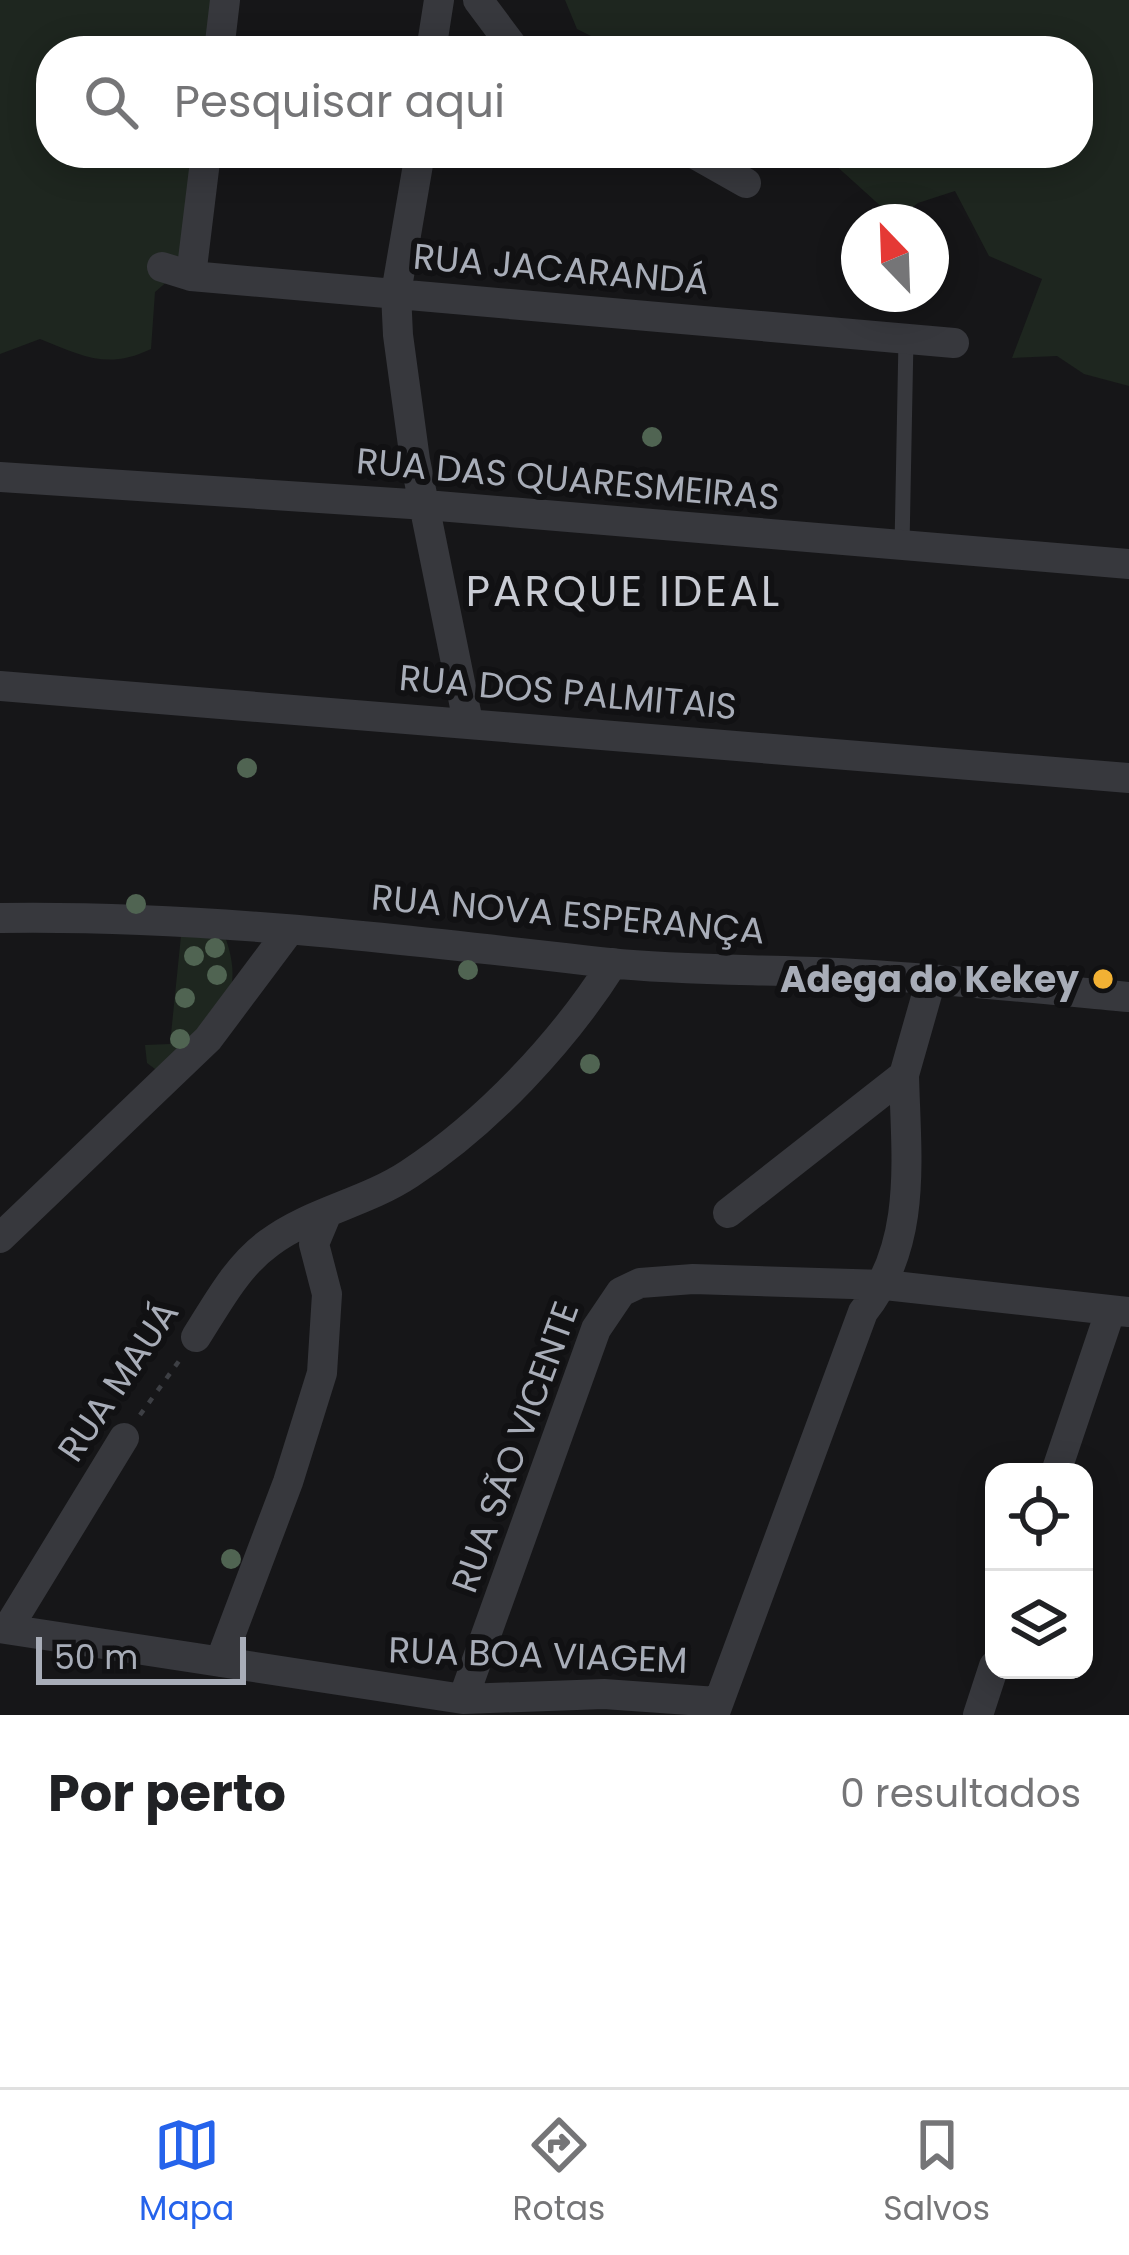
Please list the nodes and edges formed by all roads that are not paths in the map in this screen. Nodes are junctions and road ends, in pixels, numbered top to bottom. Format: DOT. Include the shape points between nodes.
graph roads {
  1 [pos="225,0"];
  2 [pos="439,0"];
  3 [pos="478,0"];
  4 [pos="221,36"];
  5 [pos="433,36"];
  6 [pos="505,36"];
  7 [pos="202,168"];
  8 [pos="417,168"];
  9 [pos="720,168"];
  10 [pos="746,183"];
  11 [pos="396,293"];
  12 [pos="906,339"];
  13 [pos="954,344"];
  14 [pos="0,477"];
  15 [pos="426,505"];
  16 [pos="902,546"];
  17 [pos="1129,564"];
  18 [pos="0,686"];
  19 [pos="468,722"];
  20 [pos="1129,778"];
  21 [pos="0,918"];
  22 [pos="288,932"];
  23 [pos="613,963"];
  24 [pos="931,980"];
  25 [pos="1129,997"];
  26 [pos="904,1075"];
  27 [pos="327,1213"];
  28 [pos="728,1213"];
  29 [pos="0,1238"];
  30 [pos="885,1285"];
  31 [pos="1120,1312"];
  32 [pos="196,1337"];
  33 [pos="124,1438"];
  34 [pos="1060,1463"];
  35 [pos="4,1628"];
  36 [pos="220,1662"];
  37 [pos="990,1679"];
  38 [pos="463,1699"];
  39 [pos="716,1708"];
  40 [pos="978,1715"];
  1 -- 4 [label="street"];
  2 -- 5 [label="street"];
  3 -- 6 [label="street"];
  7 -- 11 [label="street, RUA JACARANDÁ" via="177,272"];
  8 -- 11 [label="street"];
  9 -- 10 [label="street"];
  11 -- 12 [label="street, RUA JACARANDÁ"];
  11 -- 15 [label="street"];
  12 -- 13 [label="street, RUA JACARANDÁ"];
  12 -- 16 [label="lane"];
  14 -- 15 [label="street, RUA DAS QUARESMEIRAS"];
  15 -- 16 [label="street, RUA DAS QUARESMEIRAS"];
  15 -- 19 [label="street"];
  16 -- 17 [label="street, RUA DAS QUARESMEIRAS"];
  18 -- 19 [label="street, RUA DOS PALMITAIS"];
  19 -- 20 [label="street, RUA DOS PALMITAIS"];
  21 -- 22 [label="street, RUA NOVA ESPERANÇA" via="218,922"];
  22 -- 23 [label="street, RUA NOVA ESPERANÇA"];
  22 -- 29 [label="street" via="208,1039"];
  23 -- 24 [label="street, RUA NOVA ESPERANÇA"];
  23 -- 27 [label="street, RUA MAUÁ" via="468,1128 382,1191"];
  24 -- 25 [label="street, RUA NOVA ESPERANÇA"];
  24 -- 26 [label="street"];
  26 -- 28 [label="street"];
  26 -- 30 [label="street" via="908,1172 899,1253"];
  27 -- 32 [label="street, RUA MAUÁ" via="250,1258"];
  27 -- 36 [label="street" via="314,1244 327,1294 322,1373"];
  30 -- 31 [label="street"];
  30 -- 38 [label="street, RUA SÃO VICENTE" via="693,1279 621,1292 596,1329"];
  30 -- 39 [label="street" via="863,1312"];
  31 -- 34 [label="street"];
  33 -- 35 [label="street, RUA MAUÁ"];
  35 -- 36 [label="street, RUA BOA VIAGEM"];
  36 -- 38 [label="street, RUA BOA VIAGEM"];
  37 -- 40 [label="street"];
  38 -- 39 [label="street, RUA BOA VIAGEM" via="604,1694"];
}
